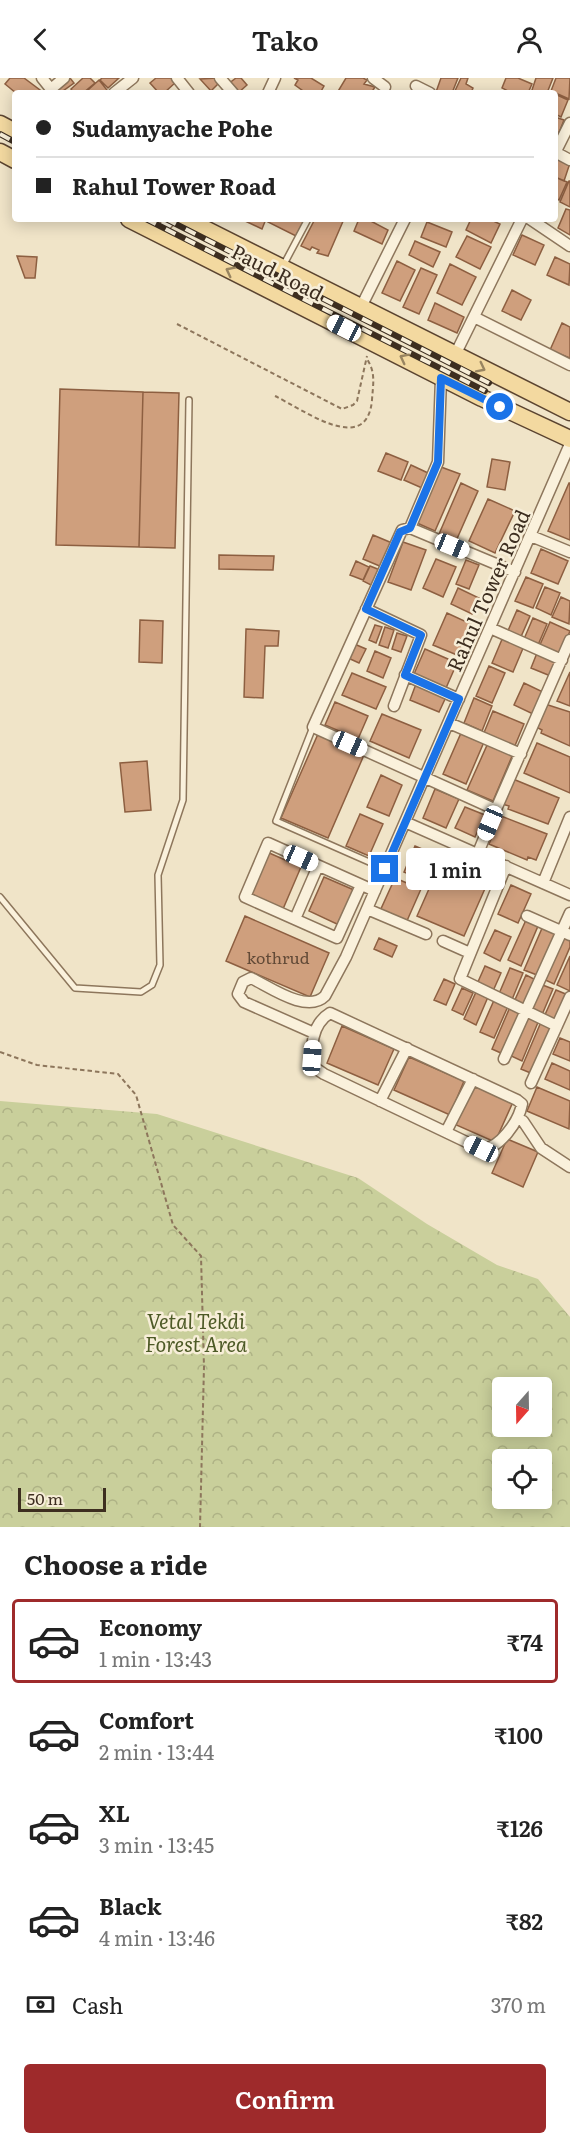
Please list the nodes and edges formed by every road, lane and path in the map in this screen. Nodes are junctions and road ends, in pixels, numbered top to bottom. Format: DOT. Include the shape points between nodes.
graph roads {
  1 [pos="42,78"];
  2 [pos="64,78"];
  3 [pos="133,78"];
  4 [pos="177,78"];
  5 [pos="220,78"];
  6 [pos="373,78"];
  7 [pos="416,86"];
  8 [pos="385,87"];
  9 [pos="52,90"];
  10 [pos="54,90"];
  11 [pos="123,90"];
  12 [pos="187,90"];
  13 [pos="230,90"];
  14 [pos="424,90"];
  15 [pos="570,123"];
  16 [pos="558,147"];
  17 [pos="135,222"];
  18 [pos="168,222"];
  19 [pos="191,222"];
  20 [pos="306,222"];
  21 [pos="404,222"];
  22 [pos="521,222"];
  23 [pos="534,222"];
  24 [pos="158,234"];
  25 [pos="570,246"];
  26 [pos="282,267"];
  27 [pos="361,307"];
  28 [pos="474,317"];
  29 [pos="177,324"];
  30 [pos="365,338"];
  31 [pos="455,355"];
  32 [pos="367,359"];
  33 [pos="570,365"];
  34 [pos="441,378"];
  35 [pos="275,396"];
  36 [pos="189,400"];
  37 [pos="570,412"];
  38 [pos="570,440"];
  39 [pos="570,444"];
  40 [pos="410,528"];
  41 [pos="531,536"];
  42 [pos="570,552"];
  43 [pos="515,572"];
  44 [pos="366,609"];
  45 [pos="490,628"];
  46 [pos="570,640"];
  47 [pos="561,660"];
  48 [pos="405,675"];
  49 [pos="459,699"];
  50 [pos="394,706"];
  51 [pos="449,723"];
  52 [pos="313,727"];
  53 [pos="521,754"];
  54 [pos="426,777"];
  55 [pos="497,807"];
  56 [pos="570,817"];
  57 [pos="405,822"];
  58 [pos="478,854"];
  59 [pos="318,866"];
  60 [pos="506,866"];
  61 [pos="385,869"];
  62 [pos="543,883"];
  63 [pos="361,885"];
  64 [pos="375,891"];
  65 [pos="570,895"];
  66 [pos="0,897"];
  67 [pos="367,909"];
  68 [pos="570,913"];
  69 [pos="527,916"];
  70 [pos="295,919"];
  71 [pos="566,933"];
  72 [pos="426,934"];
  73 [pos="443,941"];
  74 [pos="470,953"];
  75 [pos="570,997"];
  76 [pos="526,1011"];
  77 [pos="557,1026"];
  78 [pos="314,1033"];
  79 [pos="407,1048"];
  80 [pos="0,1052"];
  81 [pos="504,1059"];
  82 [pos="473,1079"];
  83 [pos="531,1083"];
  84 [pos="380,1101"];
  85 [pos="524,1121"];
  86 [pos="446,1132"];
  87 [pos="570,1167"];
  88 [pos="200,1527"];
  1 -- 9 [label="street"];
  2 -- 10 [label="street"];
  3 -- 11 [label="street"];
  4 -- 12 [label="street"];
  5 -- 13 [label="street"];
  6 -- 8 [label="street"];
  7 -- 14 [label="street"];
  15 -- 16 [label="street"];
  17 -- 24 [label="main road, Paud Road"];
  18 -- 24 [label="street"];
  19 -- 26 [label="main road, Paud Road"];
  20 -- 26 [label="lane"];
  21 -- 27 [label="street"];
  22 -- 28 [label="street"];
  23 -- 25 [label="street"];
  30 -- 24 [label="main road, Paud Road, one-way"];
  26 -- 27 [label="main road, Paud Road"];
  27 -- 31 [label="main road, Paud Road"];
  28 -- 31 [label="street"];
  28 -- 33 [label="street"];
  29 -- 32 [label="path" via="342,409 357,401"];
  30 -- 32 [label="path"];
  34 -- 30 [label="main road, Paud Road, one-way"];
  31 -- 37 [label="main road, Paud Road, one-way"];
  32 -- 35 [label="path" via="375,370 371,411 362,425 353,429 339,427"];
  34 -- 38 [label="main road, Paud Road"];
  34 -- 40 [label="street" via="438,462"];
  36 -- 66 [label="lane" via="183,800 158,875 161,960 152,985 141,992 75,988"];
  39 -- 41 [label="street, Rahul Tower Road"];
  40 -- 43 [label="street"];
  40 -- 44 [label="street" via="400,532"];
  41 -- 42 [label="street"];
  41 -- 43 [label="street, Rahul Tower Road"];
  43 -- 45 [label="street, Rahul Tower Road"];
  44 -- 48 [label="street" via="421,635"];
  44 -- 52 [label="street"];
  45 -- 47 [label="street"];
  45 -- 49 [label="street, Rahul Tower Road"];
  46 -- 47 [label="street"];
  47 -- 53 [label="street"];
  48 -- 49 [label="street"];
  48 -- 50 [label="street"];
  49 -- 51 [label="street, Rahul Tower Road"];
  51 -- 53 [label="street"];
  51 -- 54 [label="street, Rahul Tower Road"];
  52 -- 54 [label="street"];
  52 -- 61 [label="lane" via="276,821"];
  53 -- 55 [label="street"];
  54 -- 55 [label="street"];
  54 -- 57 [label="street, Rahul Tower Road"];
  55 -- 58 [label="street"];
  56 -- 62 [label="street"];
  57 -- 58 [label="street"];
  57 -- 61 [label="street, Rahul Tower Road"];
  58 -- 60 [label="street"];
  59 -- 63 [label="street"];
  59 -- 70 [label="street"];
  59 -- 70 [label="street" via="268,843 245,897"];
  60 -- 62 [label="street"];
  60 -- 74 [label="street"];
  61 -- 64 [label="street, Rahul Tower Road"];
  62 -- 65 [label="street"];
  63 -- 64 [label="street"];
  63 -- 70 [label="street" via="337,938"];
  64 -- 67 [label="street, Rahul Tower Road"];
  67 -- 72 [label="street"];
  67 -- 78 [label="street, Rahul Tower Road" via="320,1000 305,1003 251,978 243,982 238,994 244,1002"];
  68 -- 71 [label="street"];
  69 -- 71 [label="street"];
  71 -- 76 [label="street"];
  73 -- 74 [label="street"];
  74 -- 76 [label="street" via="460,979"];
  75 -- 77 [label="street"];
  76 -- 77 [label="street"];
  76 -- 81 [label="street"];
  77 -- 83 [label="street"];
  78 -- 79 [label="street" via="330,1013"];
  78 -- 84 [label="street" via="315,1068"];
  79 -- 82 [label="street"];
  79 -- 84 [label="street"];
  80 -- 88 [label="path" via="37,1065 118,1074 136,1095 173,1225 201,1256 204,1367"];
  82 -- 86 [label="street"];
  82 -- 86 [label="street" via="517,1100 522,1104 521,1112 489,1150"];
  84 -- 86 [label="street"];
  85 -- 87 [label="street" via="541,1148"];
}
